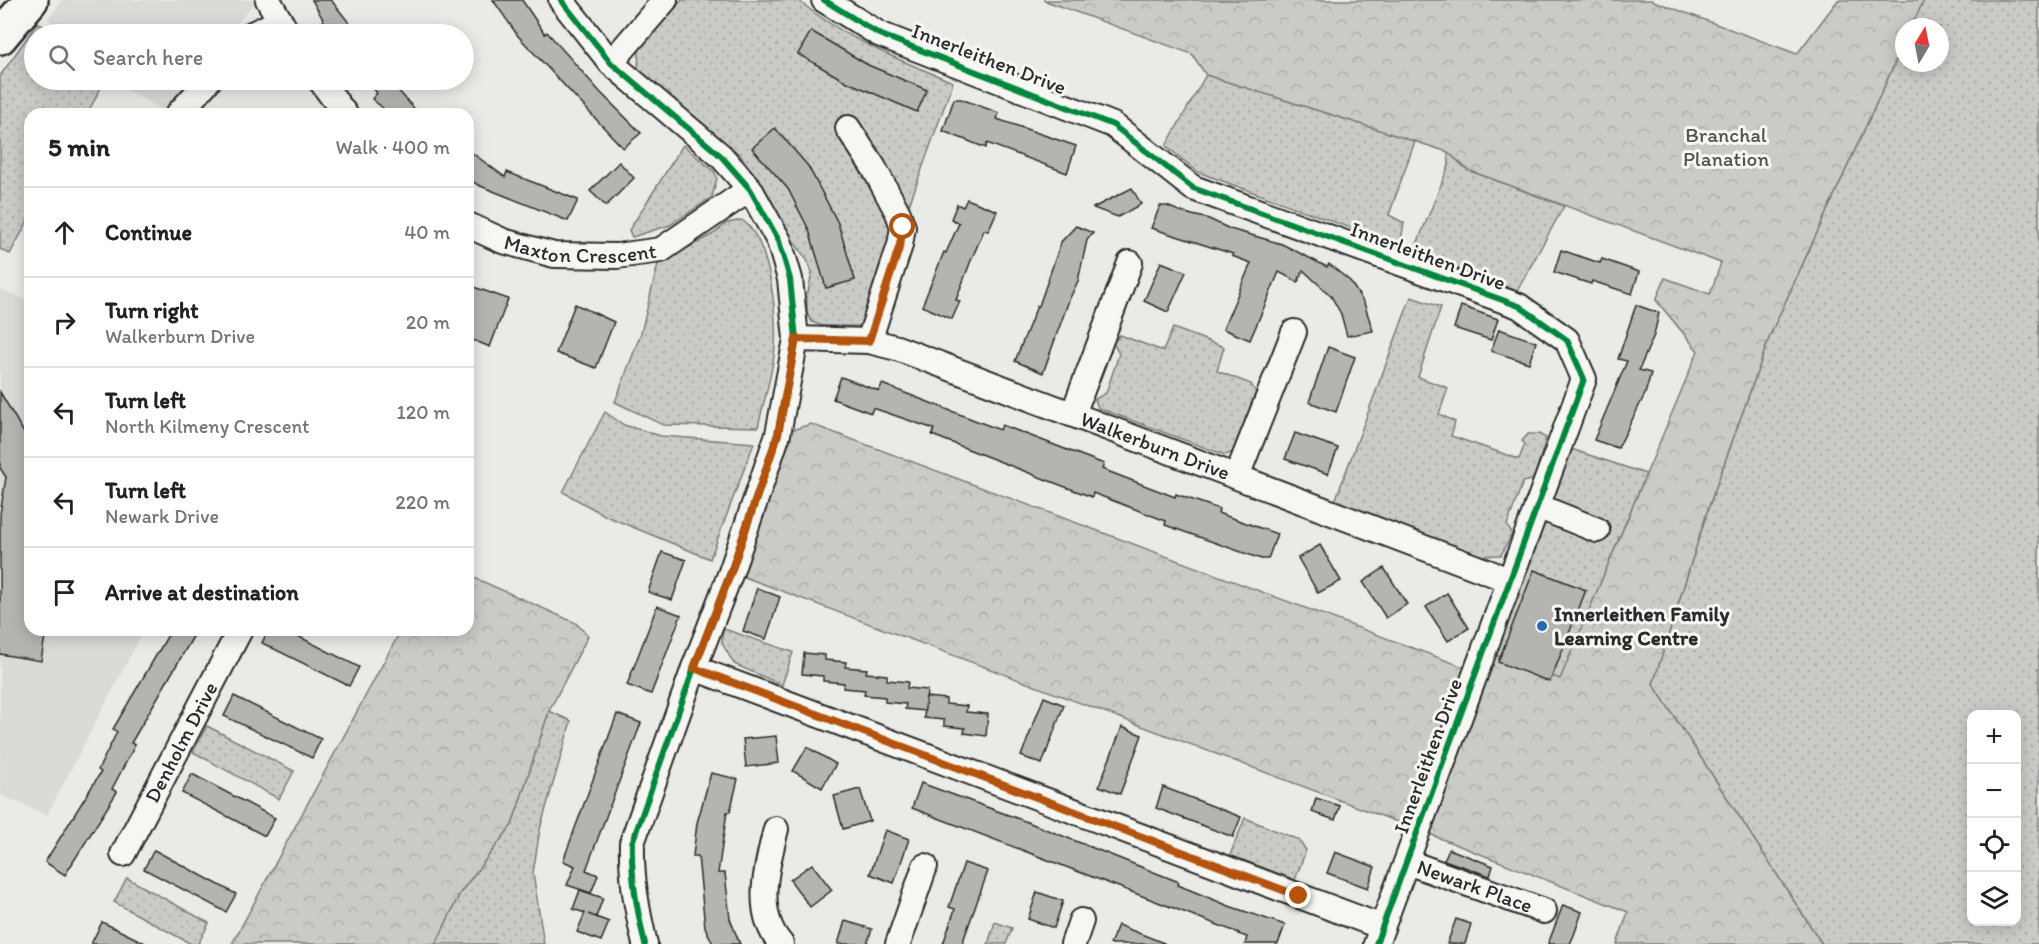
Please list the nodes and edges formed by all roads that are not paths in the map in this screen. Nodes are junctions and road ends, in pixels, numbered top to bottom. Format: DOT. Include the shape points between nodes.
graph roads {
  1 [pos="31,0"];
  2 [pos="268,0"];
  3 [pos="561,0"];
  4 [pos="665,0"];
  5 [pos="824,0"];
  6 [pos="282,24"];
  7 [pos="0,37"];
  8 [pos="611,63"];
  9 [pos="200,90"];
  10 [pos="327,90"];
  11 [pos="183,108"];
  12 [pos="341,108"];
  13 [pos="848,128"];
  14 [pos="750,189"];
  15 [pos="474,228"];
  16 [pos="1130,262"];
  17 [pos="1294,332"];
  18 [pos="796,339"];
  19 [pos="869,341"];
  20 [pos="1073,414"];
  21 [pos="1237,476"];
  22 [pos="1537,506"];
  23 [pos="1597,530"];
  24 [pos="1509,580"];
  25 [pos="237,636"];
  26 [pos="694,668"];
  27 [pos="776,829"];
  28 [pos="123,854"];
  29 [pos="1407,862"];
  30 [pos="925,866"];
  31 [pos="1544,911"];
  32 [pos="1081,921"];
  33 [pos="1379,935"];
  34 [pos="645,944"];
  35 [pos="781,944"];
  36 [pos="898,944"];
  37 [pos="1073,944"];
  1 -- 7 [label="street"];
  2 -- 6 [label="street"];
  3 -- 8 [label="street"];
  4 -- 8 [label="street"];
  5 -- 22 [label="street, Innerleithen Drive" via="879,34 1113,125 1194,188 1519,306 1567,340 1584,379"];
  8 -- 14 [label="street" via="721,156"];
  9 -- 11 [label="street"];
  10 -- 12 [label="street"];
  13 -- 19 [label="street" via="874,168 903,227"];
  14 -- 15 [label="street, Maxton Crescent" via="661,250 617,256 554,255 503,241"];
  14 -- 18 [label="street" via="779,241 790,279"];
  16 -- 20 [label="street"];
  17 -- 21 [label="street"];
  18 -- 19 [label="street, Walkerburn Drive"];
  18 -- 26 [label="street" via="778,434"];
  19 -- 20 [label="street, Walkerburn Drive"];
  20 -- 21 [label="street, Walkerburn Drive"];
  21 -- 24 [label="street, Walkerburn Drive"];
  22 -- 23 [label="street"];
  22 -- 24 [label="street, Innerleithen Drive"];
  24 -- 29 [label="street, Innerleithen Drive"];
  25 -- 28 [label="street, Denholm Drive"];
  26 -- 33 [label="street"];
  26 -- 34 [label="street" via="632,843 637,911"];
  27 -- 35 [label="street" via="765,895 767,918"];
  29 -- 31 [label="street, Newark Place"];
  29 -- 33 [label="street, Innerleithen Drive"];
  30 -- 36 [label="street"];
  32 -- 37 [label="street"];
}
